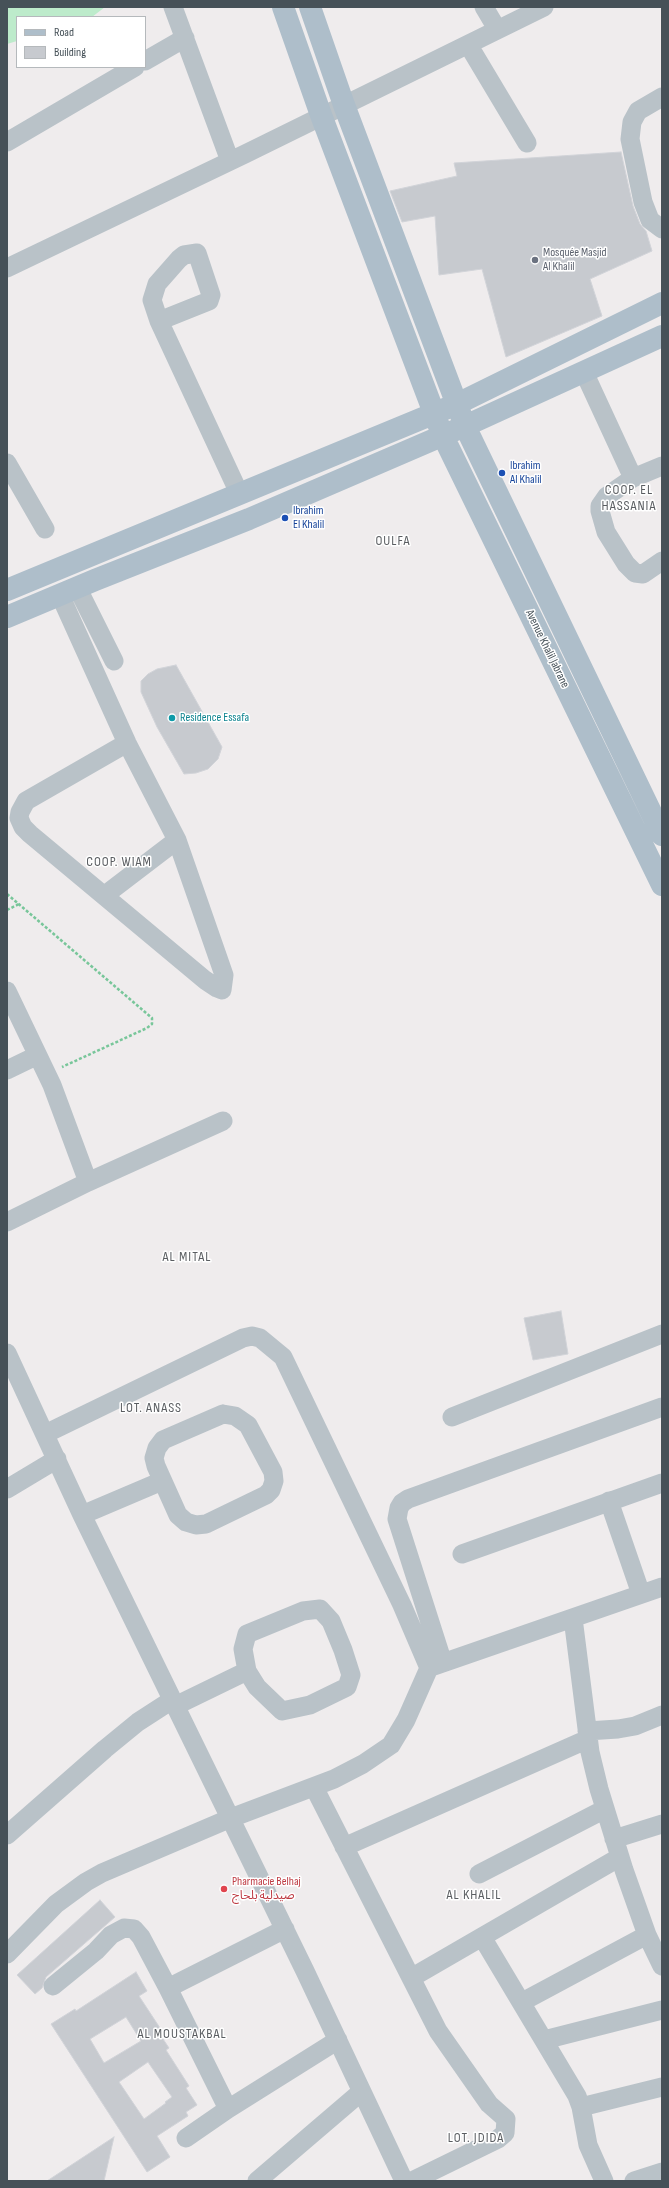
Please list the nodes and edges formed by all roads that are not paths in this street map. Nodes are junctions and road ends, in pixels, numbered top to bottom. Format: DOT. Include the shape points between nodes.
graph roads {
  1 [pos="173,7"];
  2 [pos="283,7"];
  3 [pos="310,7"];
  4 [pos="484,7"];
  5 [pos="544,7"];
  6 [pos="497,29"];
  7 [pos="185,38"];
  8 [pos="469,46"];
  9 [pos="146,60"];
  10 [pos="132,68"];
  11 [pos="662,97"];
  12 [pos="344,104"];
  13 [pos="322,116"];
  14 [pos="7,142"];
  15 [pos="526,143"];
  16 [pos="230,161"];
  17 [pos="662,229"];
  18 [pos="7,268"];
  19 [pos="662,303"];
  20 [pos="159,321"];
  21 [pos="662,336"];
  22 [pos="584,372"];
  23 [pos="457,404"];
  24 [pos="434,413"];
  25 [pos="465,426"];
  26 [pos="442,434"];
  27 [pos="7,463"];
  28 [pos="662,466"];
  29 [pos="633,478"];
  30 [pos="239,492"];
  31 [pos="45,528"];
  32 [pos="662,561"];
  33 [pos="7,590"];
  34 [pos="68,591"];
  35 [pos="7,617"];
  36 [pos="114,661"];
  37 [pos="127,743"];
  38 [pos="662,835"];
  39 [pos="176,840"];
  40 [pos="662,885"];
  41 [pos="105,895"];
  42 [pos="7,991"];
  43 [pos="36,1056"];
  44 [pos="7,1070"];
  45 [pos="223,1121"];
  46 [pos="88,1182"];
  47 [pos="7,1222"];
  48 [pos="662,1334"];
  49 [pos="7,1353"];
  50 [pos="662,1407"];
  51 [pos="452,1417"];
  52 [pos="45,1434"];
  53 [pos="57,1459"];
  54 [pos="162,1481"];
  55 [pos="662,1482"];
  56 [pos="7,1489"];
  57 [pos="609,1501"];
  58 [pos="82,1515"];
  59 [pos="462,1554"];
  60 [pos="662,1587"];
  61 [pos="641,1594"];
  62 [pos="573,1618"];
  63 [pos="436,1666"];
  64 [pos="248,1671"];
  65 [pos="174,1703"];
  66 [pos="662,1715"];
  67 [pos="588,1735"];
  68 [pos="314,1787"];
  69 [pos="605,1810"];
  70 [pos="231,1818"];
  71 [pos="662,1824"];
  72 [pos="7,1836"];
  73 [pos="344,1847"];
  74 [pos="617,1848"];
  75 [pos="478,1874"];
  76 [pos="285,1929"];
  77 [pos="646,1935"];
  78 [pos="482,1936"];
  79 [pos="7,1954"];
  80 [pos="662,1966"];
  81 [pos="411,1978"];
  82 [pos="53,1986"];
  83 [pos="168,1988"];
  84 [pos="522,2002"];
  85 [pos="662,2010"];
  86 [pos="338,2040"];
  87 [pos="544,2040"];
  88 [pos="662,2087"];
  89 [pos="361,2092"];
  90 [pos="581,2107"];
  91 [pos="228,2109"];
  92 [pos="186,2138"];
  93 [pos="662,2172"];
  94 [pos="257,2181"];
  95 [pos="404,2181"];
  96 [pos="412,2181"];
  97 [pos="604,2181"];
  98 [pos="634,2181"];
  1 -- 7 [label="street"];
  2 -- 13 [label="main road, Avenue Khalil Jabrane"];
  3 -- 12 [label="main road, Avenue Khalil Jabrane"];
  4 -- 6 [label="street"];
  5 -- 6 [label="street"];
  6 -- 8 [label="street"];
  7 -- 9 [label="street"];
  7 -- 16 [label="street"];
  8 -- 12 [label="street"];
  8 -- 15 [label="street"];
  10 -- 14 [label="street"];
  11 -- 17 [label="street" via="638,111 632,122 630,139 643,202 650,220"];
  12 -- 13 [label="street"];
  12 -- 23 [label="main road, Avenue Khalil Jabrane"];
  13 -- 16 [label="street"];
  13 -- 24 [label="main road, Avenue Khalil Jabrane"];
  16 -- 18 [label="street"];
  19 -- 23 [label="main road"];
  20 -- 30 [label="street"];
  21 -- 22 [label="main road"];
  22 -- 25 [label="main road"];
  22 -- 29 [label="street"];
  23 -- 24 [label="main road"];
  23 -- 25 [label="main road, Avenue Khalil Jabrane"];
  24 -- 26 [label="main road, Avenue Khalil Jabrane"];
  24 -- 30 [label="main road"];
  25 -- 26 [label="main road"];
  25 -- 38 [label="main road, Avenue Khalil Jabrane"];
  26 -- 34 [label="main road" via="249,520"];
  26 -- 40 [label="main road, Avenue Khalil Jabrane"];
  27 -- 31 [label="street"];
  28 -- 29 [label="street"];
  29 -- 32 [label="street" via="608,496 600,506 606,532 626,564 635,573 643,574"];
  30 -- 33 [label="main road"];
  34 -- 35 [label="main road"];
  34 -- 36 [label="street"];
  34 -- 37 [label="street"];
  37 -- 39 [label="street"];
  37 -- 41 [label="street" via="36,794 26,801 19,818 30,834"];
  39 -- 41 [label="street"];
  39 -- 41 [label="street" via="217,953 224,975 224,989 217,988 205,980"];
  42 -- 43 [label="street"];
  43 -- 44 [label="street"];
  43 -- 46 [label="street" via="52,1085"];
  45 -- 46 [label="street"];
  46 -- 47 [label="street"];
  48 -- 51 [label="street"];
  49 -- 52 [label="street"];
  50 -- 63 [label="street" via="402,1503 397,1519"];
  52 -- 53 [label="street"];
  52 -- 63 [label="street" via="243,1338 260,1338 283,1357 402,1605"];
  53 -- 56 [label="street"];
  53 -- 58 [label="street"];
  54 -- 54 [label="street" via="178,1515 186,1522 196,1525 206,1524 266,1495 274,1481 273,1472 248,1425 235,1416 224,1414 163,1440 154,1458"];
  54 -- 58 [label="street"];
  55 -- 57 [label="street"];
  57 -- 59 [label="street"];
  57 -- 61 [label="street"];
  58 -- 65 [label="street"];
  60 -- 61 [label="street"];
  61 -- 62 [label="street"];
  62 -- 63 [label="street"];
  62 -- 67 [label="street"];
  63 -- 68 [label="street" via="391,1745 363,1764"];
  64 -- 64 [label="street" via="257,1687 282,1711 310,1705 347,1687 351,1675 331,1621 320,1610 303,1611 247,1634 243,1649"];
  64 -- 65 [label="street"];
  65 -- 70 [label="street"];
  65 -- 72 [label="street" via="138,1722"];
  66 -- 67 [label="street" via="635,1726"];
  67 -- 69 [label="street"];
  67 -- 73 [label="street"];
  68 -- 70 [label="street"];
  68 -- 73 [label="street"];
  69 -- 74 [label="street"];
  69 -- 75 [label="street"];
  70 -- 76 [label="street"];
  70 -- 79 [label="street" via="102,1872 56,1904"];
  71 -- 74 [label="street"];
  73 -- 81 [label="street"];
  74 -- 77 [label="street"];
  74 -- 78 [label="street"];
  76 -- 83 [label="street"];
  76 -- 86 [label="street"];
  77 -- 80 [label="street"];
  77 -- 84 [label="street"];
  78 -- 81 [label="street"];
  78 -- 84 [label="street"];
  81 -- 96 [label="street" via="438,2031 489,2104 503,2115 507,2124 505,2133 498,2138"];
  82 -- 83 [label="street" via="96,1951 111,1935 129,1928 138,1933"];
  83 -- 91 [label="street"];
  84 -- 87 [label="street"];
  85 -- 87 [label="street"];
  86 -- 89 [label="street"];
  86 -- 91 [label="street"];
  87 -- 90 [label="street"];
  88 -- 90 [label="street"];
  89 -- 94 [label="street"];
  89 -- 95 [label="street"];
  90 -- 97 [label="street" via="588,2145"];
  91 -- 92 [label="street"];
  93 -- 98 [label="street"];
}
